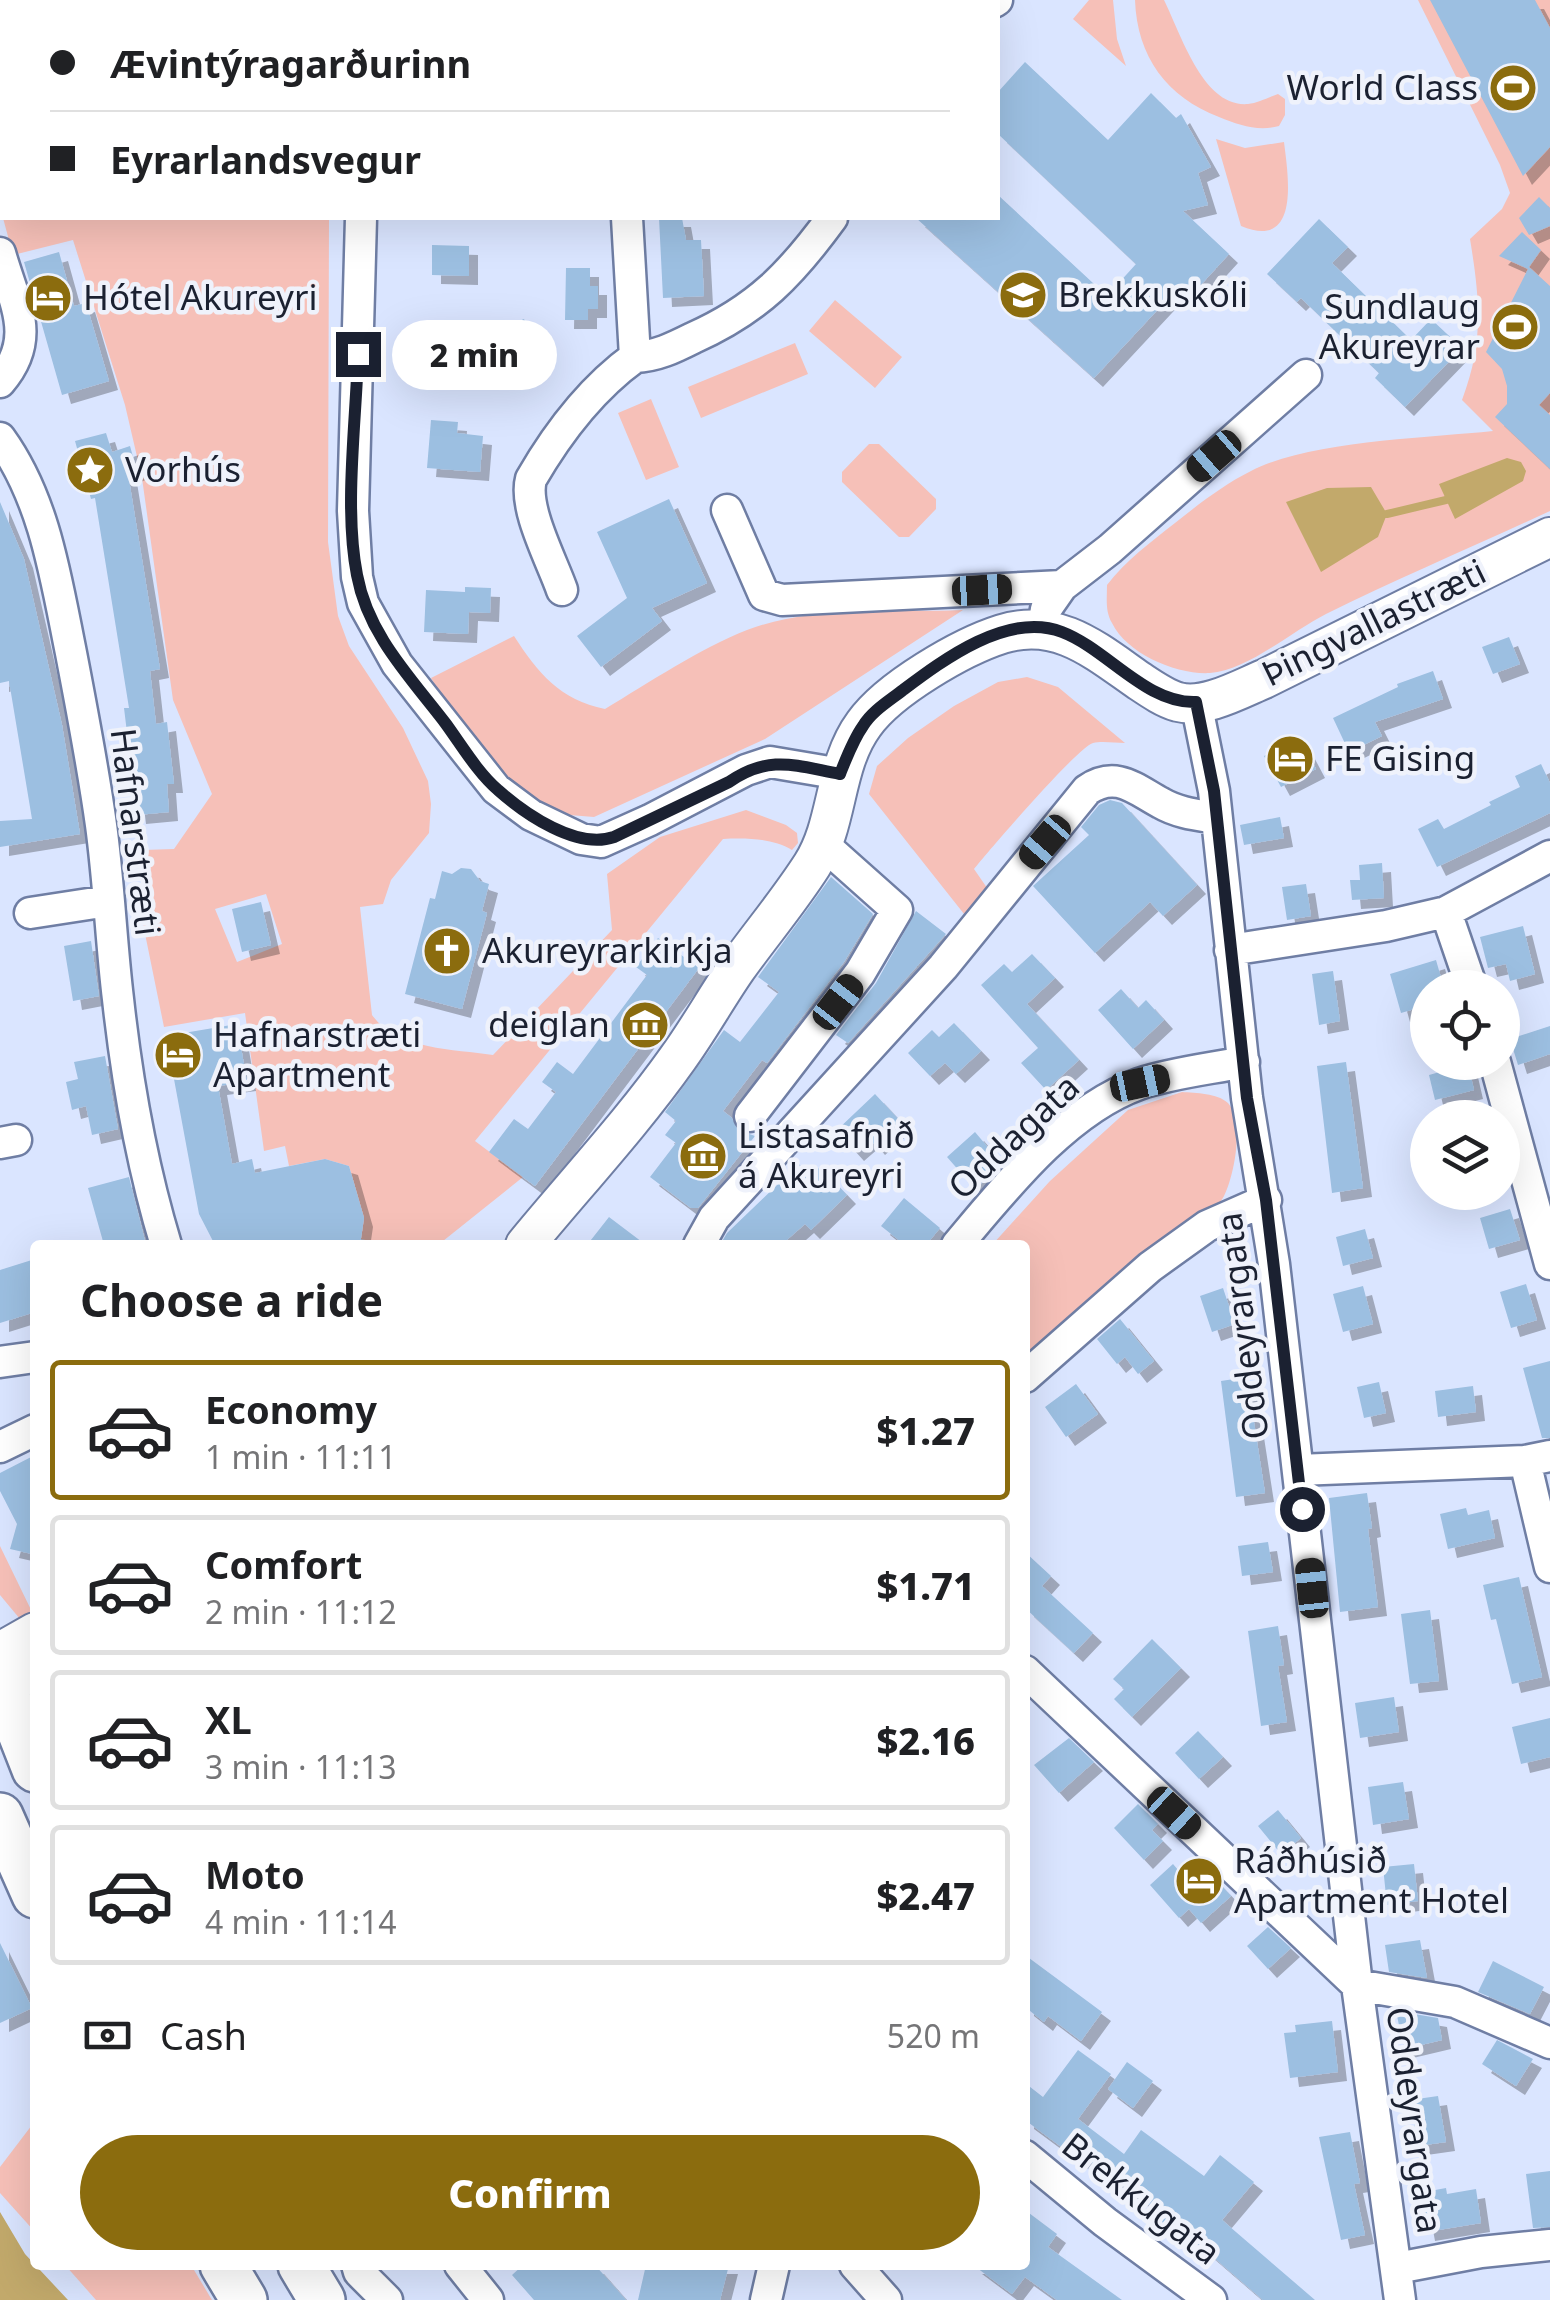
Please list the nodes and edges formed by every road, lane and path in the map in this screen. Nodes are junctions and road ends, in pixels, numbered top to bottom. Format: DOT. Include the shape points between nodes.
graph roads {
  1 [pos="361,220"];
  2 [pos="626,220"];
  3 [pos="831,220"];
  4 [pos="0,253"];
  5 [pos="634,357"];
  6 [pos="1306,376"];
  7 [pos="0,382"];
  8 [pos="0,438"];
  9 [pos="727,510"];
  10 [pos="1550,537"];
  11 [pos="1062,586"];
  12 [pos="562,590"];
  13 [pos="1043,628"];
  14 [pos="1196,702"];
  15 [pos="840,774"];
  16 [pos="1216,818"];
  17 [pos="824,845"];
  18 [pos="1550,856"];
  19 [pos="108,901"];
  20 [pos="1446,912"];
  21 [pos="30,913"];
  22 [pos="1230,950"];
  23 [pos="1466,970"];
  24 [pos="1244,1062"];
  25 [pos="1500,1080"];
  26 [pos="750,1116"];
  27 [pos="1266,1200"];
  28 [pos="165,1240"];
  29 [pos="528,1240"];
  30 [pos="702,1240"];
  31 [pos="960,1240"];
  32 [pos="1550,1264"];
  33 [pos="30,1359"];
  34 [pos="0,1362"];
  35 [pos="1030,1373"];
  36 [pos="30,1432"];
  37 [pos="0,1447"];
  38 [pos="1538,1459"];
  39 [pos="1298,1470"];
  40 [pos="1550,1567"];
  41 [pos="30,1640"];
  42 [pos="8,1676"];
  43 [pos="1030,1676"];
  44 [pos="30,1752"];
  45 [pos="0,1816"];
  46 [pos="30,1883"];
  47 [pos="1357,1985"];
  48 [pos="1550,2043"];
  49 [pos="1030,2160"];
  50 [pos="1550,2245"];
  51 [pos="1397,2268"];
  52 [pos="226,2270"];
  53 [pos="304,2270"];
  54 [pos="358,2270"];
  55 [pos="469,2270"];
  56 [pos="859,2270"];
  57 [pos="244,2300"];
  58 [pos="322,2300"];
  59 [pos="387,2300"];
  60 [pos="488,2300"];
  61 [pos="886,2300"];
  62 [pos="1211,2300"];
  63 [pos="1400,2300"];
  1 -- 15 [label="street" via="357,577 397,664 496,789 580,839 601,842 770,762"];
  2 -- 5 [label="street"];
  3 -- 5 [label="street" via="797,266 726,323 654,356"];
  4 -- 7 [label="street" via="23,337 17,360"];
  5 -- 12 [label="street" via="580,410 531,480 536,520"];
  6 -- 11 [label="street"];
  8 -- 19 [label="street, Hafnarstræti" via="49,545 89,752"];
  9 -- 11 [label="street" via="764,595 782,600"];
  10 -- 14 [label="main road, Þingvallastræti" via="1264,679"];
  11 -- 13 [label="street" via="1046,609"];
  13 -- 14 [label="main road" via="1096,649 1153,690"];
  13 -- 15 [label="main road" via="1006,632 948,656 863,724"];
  14 -- 16 [label="street, Oddeyrargata"];
  15 -- 17 [label="main road"];
  16 -- 22 [label="street, Oddeyrargata"];
  16 -- 30 [label="street" via="1162,804 1125,783 1111,780 1087,790 943,967 714,1218"];
  17 -- 26 [label="street" via="897,910 860,973"];
  17 -- 29 [label="main road" via="678,1059"];
  18 -- 20 [label="street"];
  19 -- 21 [label="street"];
  19 -- 28 [label="street, Hafnarstræti" via="129,1077"];
  20 -- 22 [label="street"];
  20 -- 23 [label="street"];
  22 -- 24 [label="street, Oddeyrargata"];
  24 -- 27 [label="street, Oddeyrargata"];
  24 -- 31 [label="street, Oddagata" via="1140,1083 1105,1099 1007,1186"];
  25 -- 32 [label="street"];
  27 -- 35 [label="street" via="1206,1226 1150,1266"];
  27 -- 39 [label="street, Oddeyrargata"];
  33 -- 34 [label="street"];
  36 -- 37 [label="street"];
  38 -- 39 [label="street"];
  38 -- 40 [label="street"];
  39 -- 47 [label="street, Oddeyrargata"];
  41 -- 42 [label="main road"];
  42 -- 44 [label="highway"];
  43 -- 47 [label="street"];
  45 -- 46 [label="highway"];
  47 -- 48 [label="street" via="1455,2002"];
  47 -- 51 [label="street, Oddeyrargata"];
  49 -- 62 [label="street, Brekkugata"];
  50 -- 51 [label="street"];
  51 -- 63 [label="street, Oddeyrargata"];
  52 -- 57 [label="highway"];
  53 -- 58 [label="highway"];
  54 -- 59 [label="street"];
  55 -- 60 [label="street"];
  56 -- 61 [label="street"];
}
